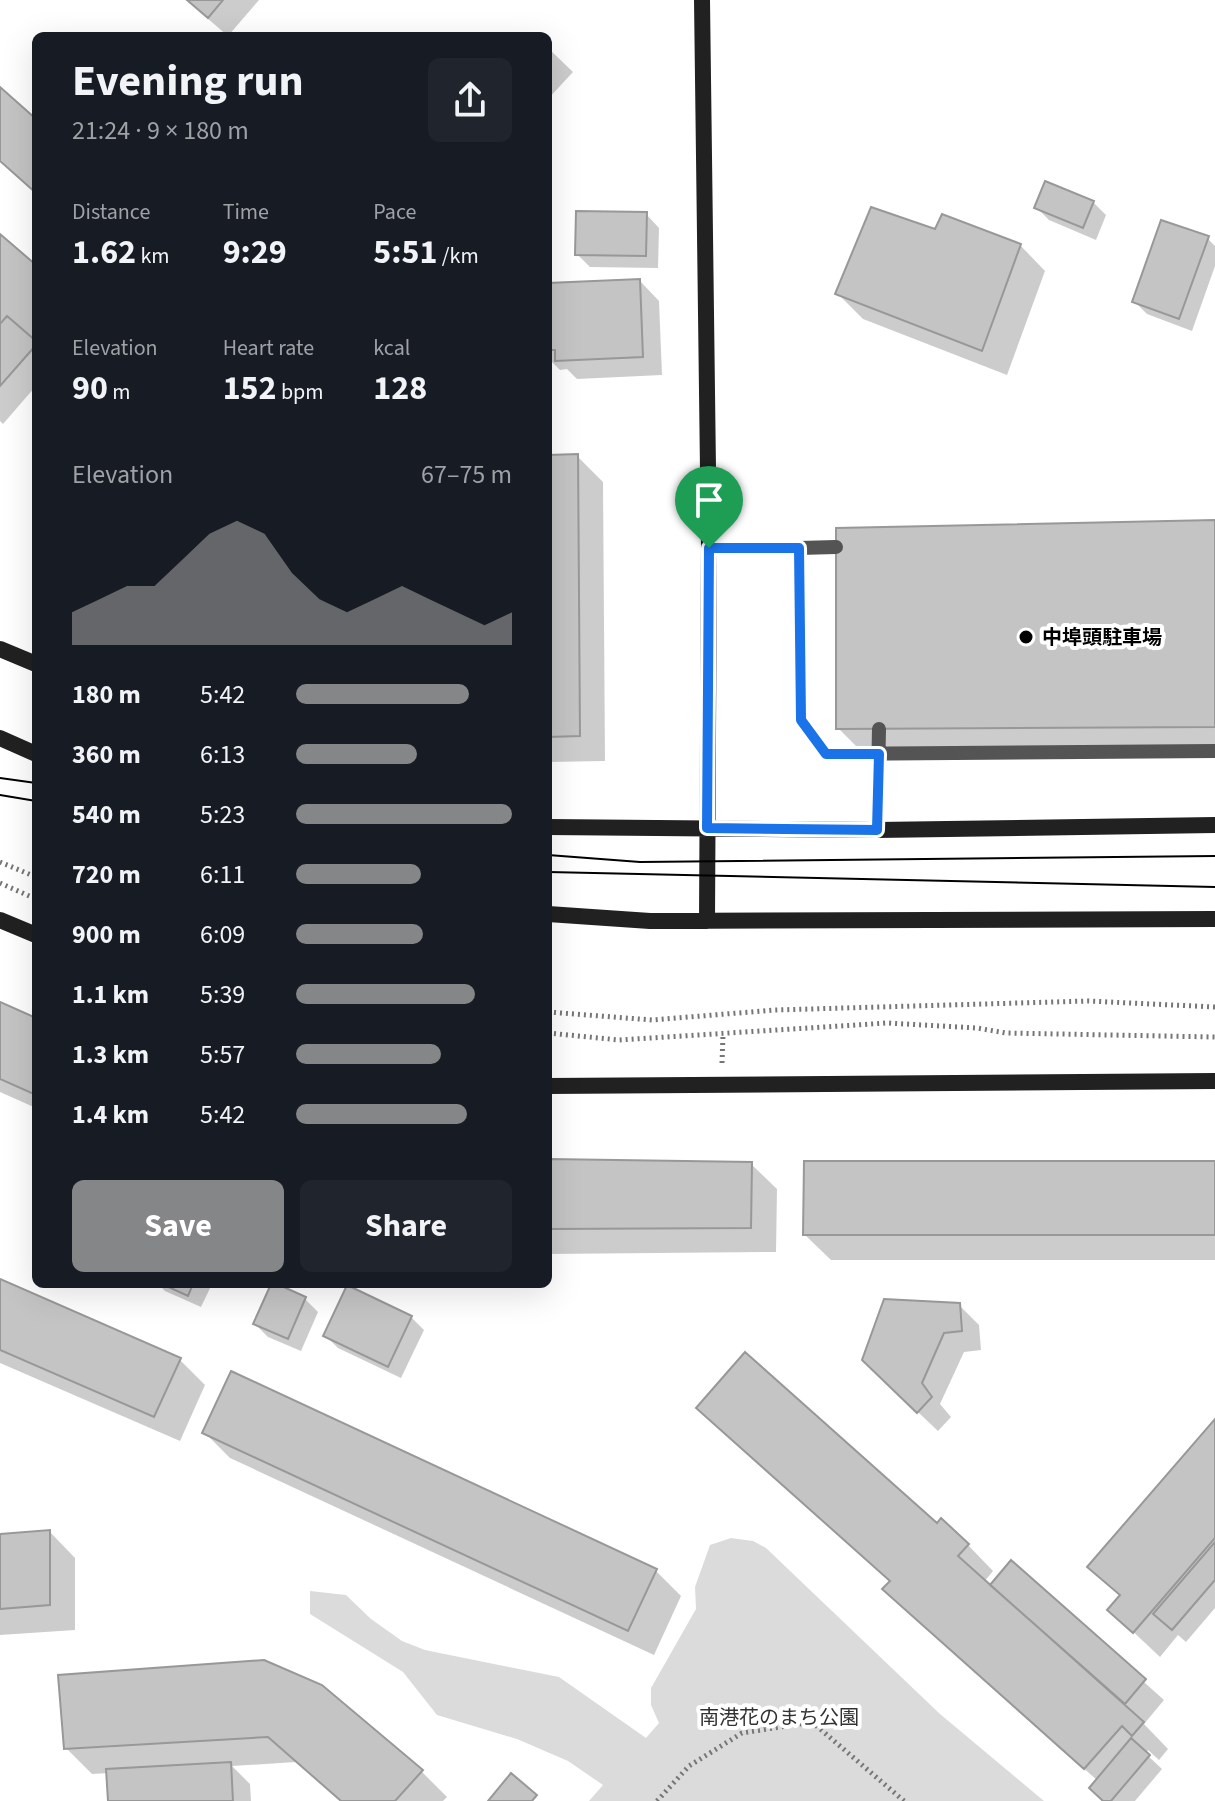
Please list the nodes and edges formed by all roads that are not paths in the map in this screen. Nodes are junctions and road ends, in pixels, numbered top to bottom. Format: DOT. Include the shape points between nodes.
graph roads {
  1 [pos="702,0"];
  2 [pos="836,547"];
  3 [pos="709,548"];
  4 [pos="799,548"];
  5 [pos="0,649"];
  6 [pos="32,662"];
  7 [pos="879,729"];
  8 [pos="0,738"];
  9 [pos="1215,751"];
  10 [pos="32,752"];
  11 [pos="879,754"];
  12 [pos="1215,825"];
  13 [pos="552,827"];
  14 [pos="707,828"];
  15 [pos="877,830"];
  16 [pos="552,914"];
  17 [pos="1215,919"];
  18 [pos="0,920"];
  19 [pos="707,921"];
  20 [pos="32,933"];
  21 [pos="1215,1081"];
  22 [pos="552,1086"];
  1 -- 3 [label="street"];
  2 -- 4 [label="lane"];
  3 -- 4 [label="lane"];
  3 -- 14 [label="street"];
  4 -- 11 [label="lane" via="801,720 826,754"];
  5 -- 6 [label="street"];
  7 -- 11 [label="lane"];
  8 -- 10 [label="street"];
  9 -- 11 [label="lane"];
  11 -- 15 [label="lane"];
  12 -- 15 [label="street"];
  13 -- 14 [label="street"];
  14 -- 15 [label="street"];
  14 -- 19 [label="street"];
  16 -- 19 [label="street"];
  17 -- 19 [label="street"];
  18 -- 20 [label="street"];
  21 -- 22 [label="street"];
}
